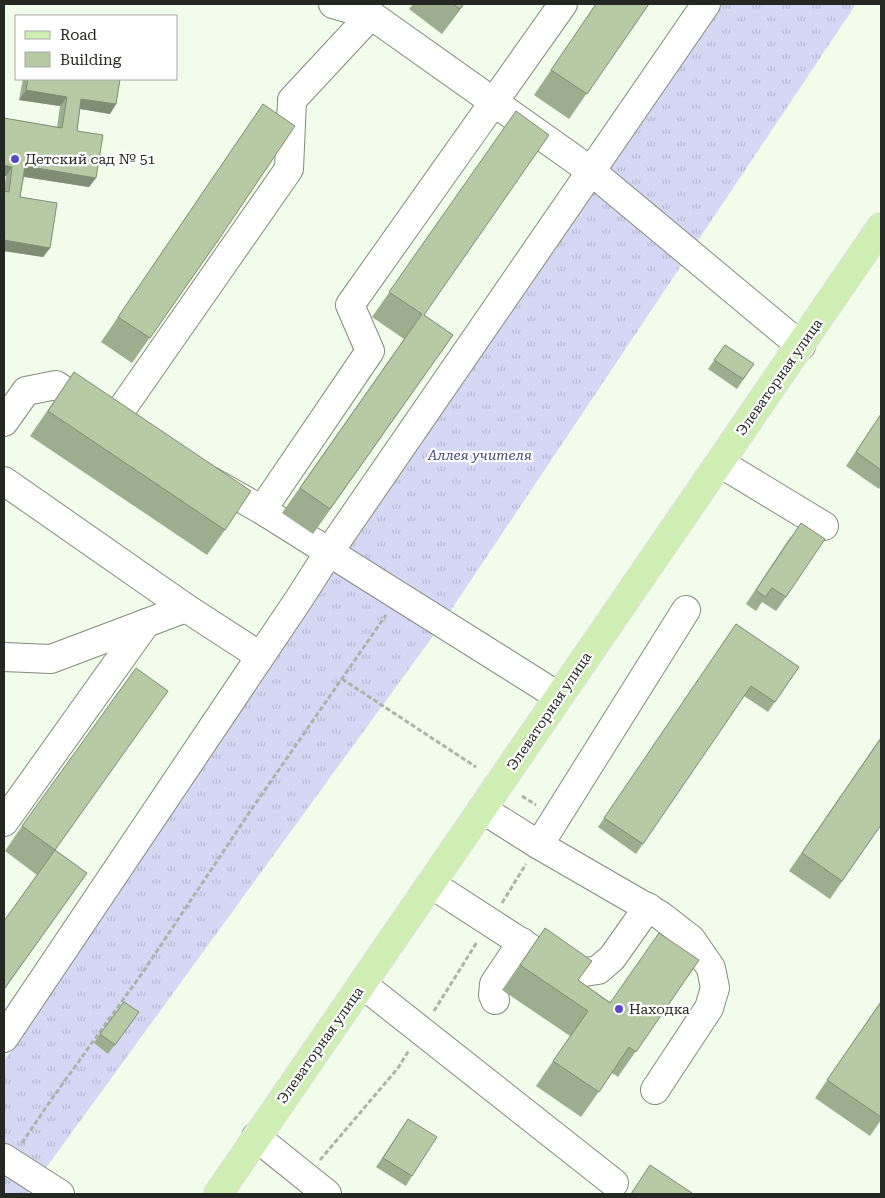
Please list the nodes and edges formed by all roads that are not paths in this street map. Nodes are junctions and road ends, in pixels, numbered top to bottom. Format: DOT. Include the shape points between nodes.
graph roads {
  1 [pos="333,4"];
  2 [pos="563,4"];
  3 [pos="706,4"];
  4 [pos="365,9"];
  5 [pos="494,102"];
  6 [pos="591,171"];
  7 [pos="881,227"];
  8 [pos="800,346"];
  9 [pos="4,422"];
  10 [pos="112,423"];
  11 [pos="137,437"];
  12 [pos="720,463"];
  13 [pos="187,466"];
  14 [pos="4,481"];
  15 [pos="262,510"];
  16 [pos="824,526"];
  17 [pos="329,552"];
  18 [pos="186,608"];
  19 [pos="686,610"];
  20 [pos="146,623"];
  21 [pos="260,656"];
  22 [pos="4,657"];
  23 [pos="558,696"];
  24 [pos="482,809"];
  25 [pos="4,822"];
  26 [pos="539,845"];
  27 [pos="431,884"];
  28 [pos="648,907"];
  29 [pos="522,942"];
  30 [pos="362,984"];
  31 [pos="495,1000"];
  32 [pos="4,1038"];
  33 [pos="655,1090"];
  34 [pos="256,1137"];
  35 [pos="8,1166"];
  36 [pos="614,1183"];
  37 [pos="60,1194"];
  38 [pos="218,1194"];
  39 [pos="327,1194"];
  1 -- 4 [label="lane"];
  2 -- 5 [label="lane"];
  3 -- 6 [label="lane"];
  4 -- 5 [label="lane"];
  4 -- 10 [label="lane" via="292,100 289,169"];
  5 -- 6 [label="lane"];
  5 -- 15 [label="lane" via="350,305 370,351"];
  6 -- 8 [label="lane"];
  6 -- 17 [label="lane"];
  7 -- 8 [label="main road, Элеваторная улица"];
  8 -- 12 [label="main road, Элеваторная улица"];
  9 -- 10 [label="lane" via="26,391 56,385"];
  10 -- 11 [label="lane"];
  12 -- 16 [label="lane"];
  12 -- 23 [label="main road, Элеваторная улица"];
  13 -- 15 [label="lane"];
  14 -- 18 [label="lane"];
  15 -- 17 [label="lane"];
  17 -- 21 [label="lane"];
  17 -- 23 [label="lane"];
  18 -- 20 [label="lane"];
  18 -- 21 [label="lane"];
  19 -- 26 [label="lane"];
  20 -- 22 [label="lane" via="51,659"];
  20 -- 25 [label="lane"];
  21 -- 32 [label="lane"];
  23 -- 24 [label="main road, Элеваторная улица"];
  24 -- 26 [label="lane"];
  24 -- 27 [label="main road, Элеваторная улица"];
  26 -- 28 [label="lane"];
  27 -- 29 [label="lane"];
  27 -- 30 [label="main road, Элеваторная улица"];
  28 -- 29 [label="lane" via="612,958 598,970 585,972 550,961"];
  28 -- 33 [label="lane" via="690,939 711,968 715,988 709,1008"];
  29 -- 31 [label="lane" via="494,984"];
  30 -- 34 [label="main road, Элеваторная улица"];
  30 -- 36 [label="lane"];
  34 -- 38 [label="main road, Элеваторная улица"];
  34 -- 39 [label="lane"];
  35 -- 37 [label="lane"];
}
